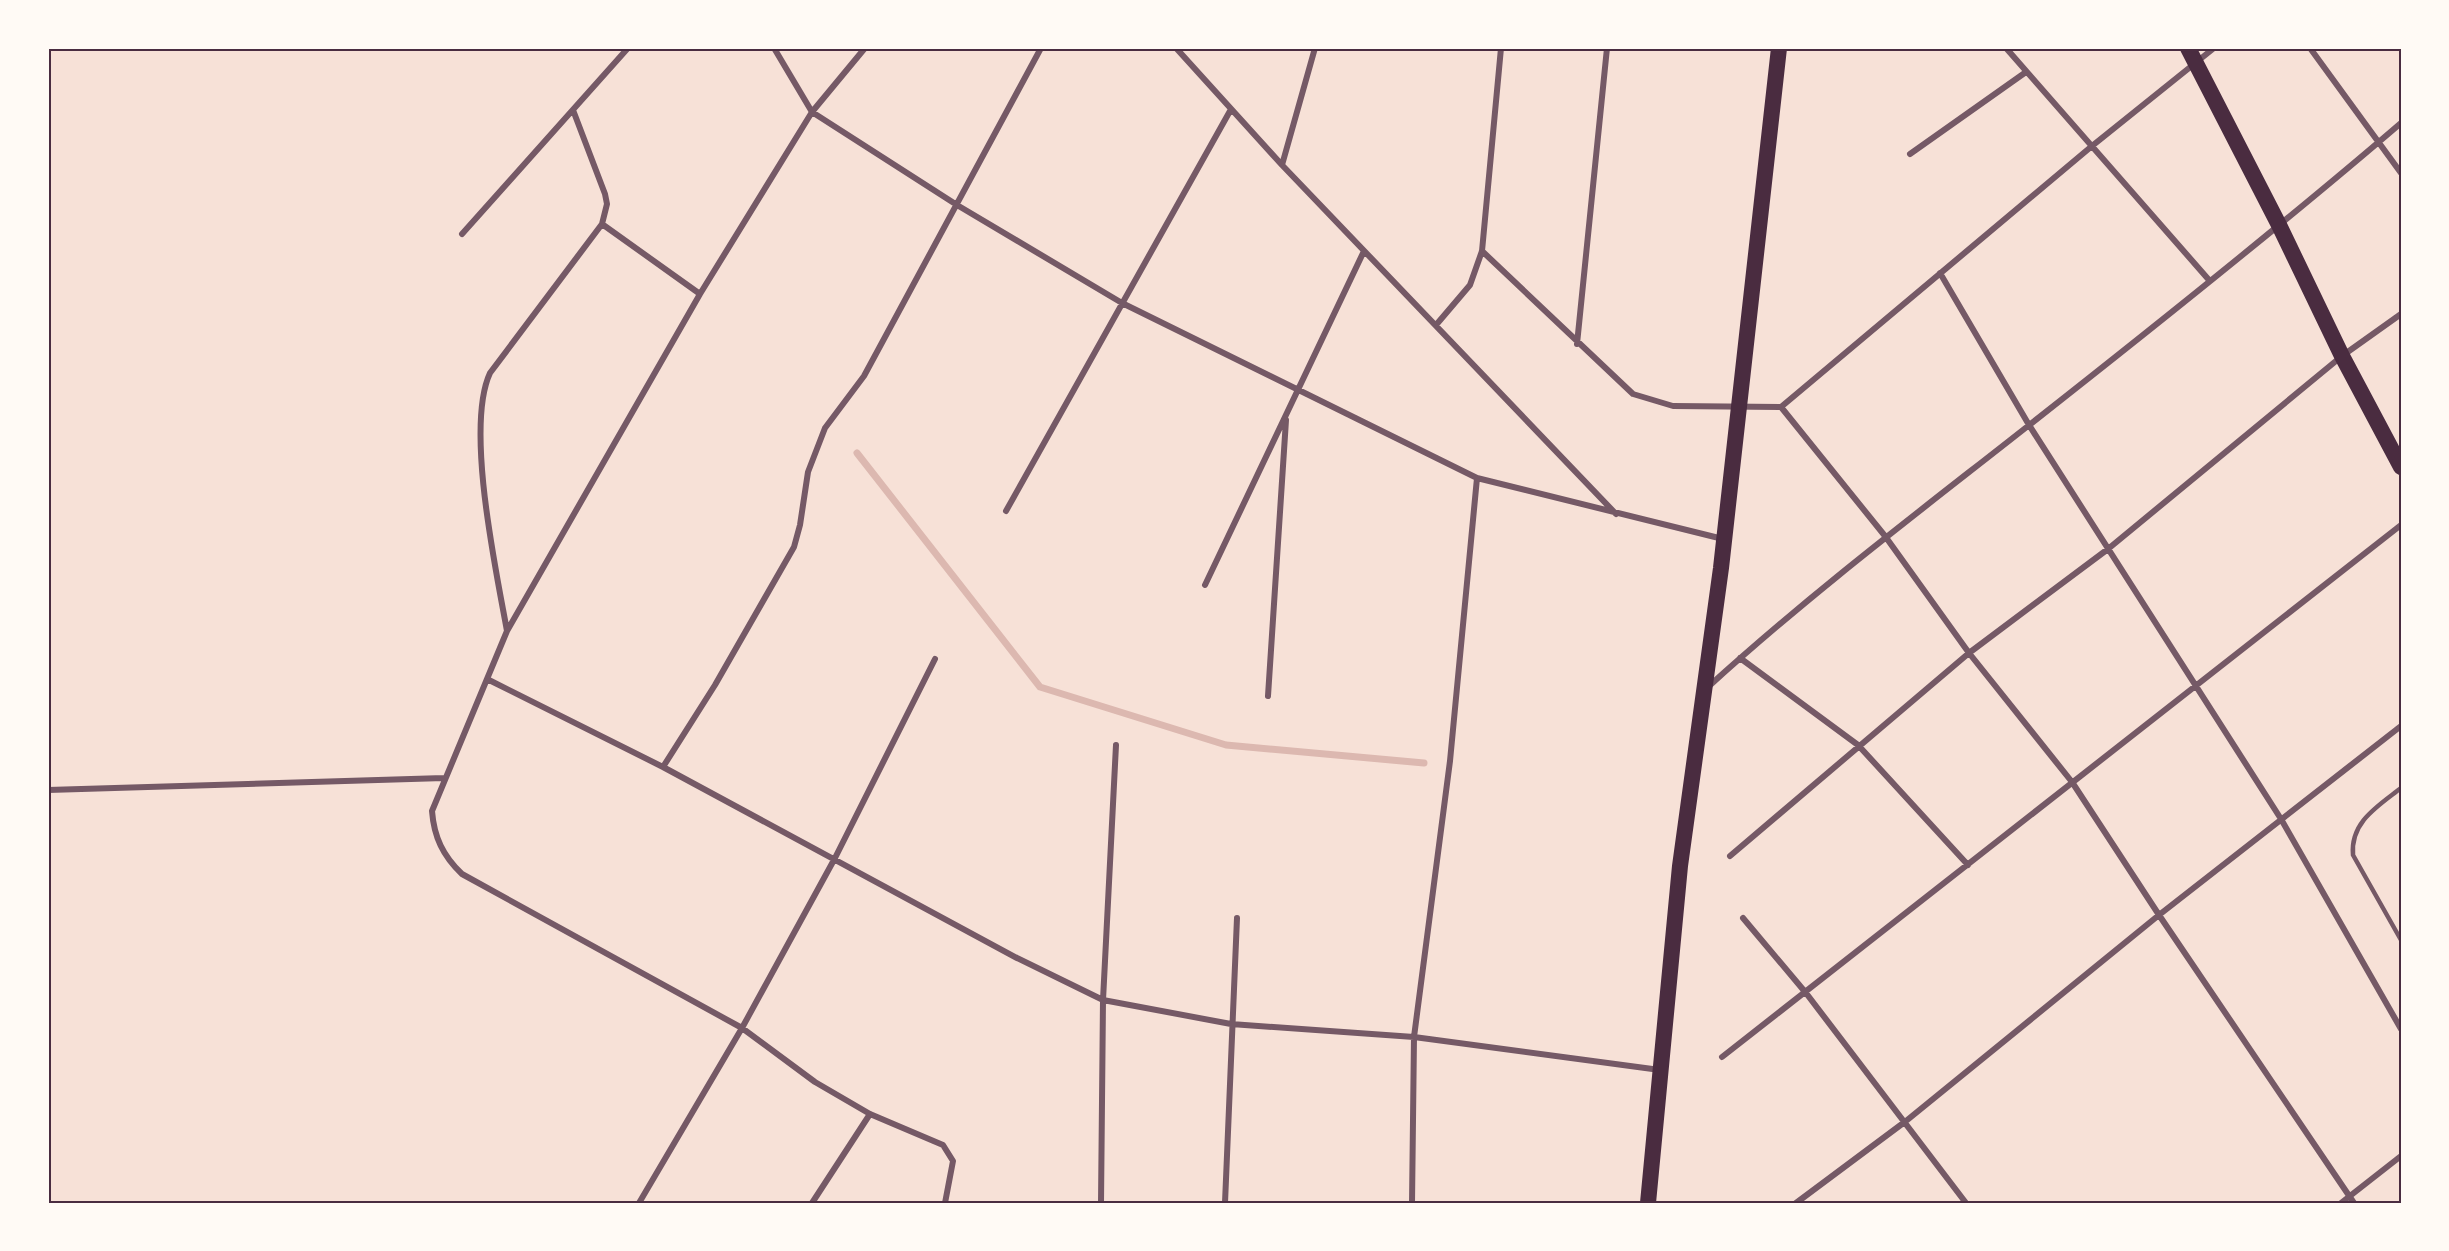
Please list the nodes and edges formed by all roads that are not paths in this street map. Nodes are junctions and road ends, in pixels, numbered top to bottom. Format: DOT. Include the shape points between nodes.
graph roads {
  1 [pos="628,48"];
  2 [pos="774,48"];
  3 [pos="865,48"];
  4 [pos="1041,48"];
  5 [pos="1176,48"];
  6 [pos="1315,48"];
  7 [pos="1501,48"];
  8 [pos="1607,48"];
  9 [pos="1779,48"];
  10 [pos="2006,48"];
  11 [pos="2214,48"];
  12 [pos="2310,48"];
  13 [pos="2192,55"];
  14 [pos="2026,72"];
  15 [pos="573,110"];
  16 [pos="1230,111"];
  17 [pos="812,112"];
  18 [pos="2401,123"];
  19 [pos="2378,143"];
  20 [pos="2092,146"];
  21 [pos="1910,154"];
  22 [pos="1282,165"];
  23 [pos="2401,173"];
  24 [pos="957,205"];
  25 [pos="602,224"];
  26 [pos="2279,225"];
  27 [pos="462,234"];
  28 [pos="1364,251"];
  29 [pos="1482,251"];
  30 [pos="1940,273"];
  31 [pos="2209,280"];
  32 [pos="700,294"];
  33 [pos="1122,303"];
  34 [pos="2401,314"];
  35 [pos="1436,325"];
  36 [pos="1577,344"];
  37 [pos="2342,356"];
  38 [pos="1298,390"];
  39 [pos="1781,407"];
  40 [pos="1740,409"];
  41 [pos="1286,417"];
  42 [pos="2029,425"];
  43 [pos="2401,467"];
  44 [pos="1477,478"];
  45 [pos="1006,511"];
  46 [pos="1616,514"];
  47 [pos="2401,525"];
  48 [pos="1885,536"];
  49 [pos="1723,539"];
  50 [pos="2108,549"];
  51 [pos="1205,585"];
  52 [pos="507,632"];
  53 [pos="1969,653"];
  54 [pos="1740,657"];
  55 [pos="935,659"];
  56 [pos="487,679"];
  57 [pos="2196,686"];
  58 [pos="1706,689"];
  59 [pos="1268,696"];
  60 [pos="2401,726"];
  61 [pos="1116,745"];
  62 [pos="1858,746"];
  63 [pos="663,767"];
  64 [pos="444,778"];
  65 [pos="2072,782"];
  66 [pos="2401,788"];
  67 [pos="48,790"];
  68 [pos="2280,819"];
  69 [pos="1730,856"];
  70 [pos="835,858"];
  71 [pos="1968,865"];
  72 [pos="2159,915"];
  73 [pos="1237,918"];
  74 [pos="1743,918"];
  75 [pos="2401,940"];
  76 [pos="1806,993"];
  77 [pos="1103,1000"];
  78 [pos="1231,1024"];
  79 [pos="742,1028"];
  80 [pos="2401,1029"];
  81 [pos="1414,1037"];
  82 [pos="1722,1057"];
  83 [pos="1660,1070"];
  84 [pos="870,1114"];
  85 [pos="1906,1121"];
  86 [pos="2401,1156"];
  87 [pos="2350,1196"];
  88 [pos="639,1203"];
  89 [pos="812,1203"];
  90 [pos="945,1203"];
  91 [pos="1101,1203"];
  92 [pos="1225,1203"];
  93 [pos="1412,1203"];
  94 [pos="1648,1203"];
  95 [pos="1796,1203"];
  96 [pos="1966,1203"];
  97 [pos="2341,1203"];
  98 [pos="2354,1203"];
  1 -- 15 [label="street"];
  2 -- 17 [label="street"];
  3 -- 17 [label="street"];
  4 -- 24 [label="street"];
  5 -- 16 [label="street"];
  6 -- 22 [label="street"];
  7 -- 29 [label="street"];
  8 -- 36 [label="street"];
  9 -- 40 [label="highway"];
  10 -- 14 [label="street"];
  11 -- 13 [label="street"];
  12 -- 19 [label="street"];
  13 -- 20 [label="street"];
  13 -- 26 [label="highway"];
  14 -- 20 [label="street"];
  14 -- 21 [label="street"];
  15 -- 25 [label="street" via="605,194"];
  15 -- 27 [label="street"];
  16 -- 22 [label="street"];
  16 -- 33 [label="street"];
  17 -- 24 [label="street"];
  17 -- 32 [label="street"];
  18 -- 19 [label="street"];
  19 -- 23 [label="street"];
  19 -- 26 [label="street"];
  20 -- 30 [label="street"];
  20 -- 31 [label="street"];
  22 -- 28 [label="street"];
  24 -- 33 [label="street"];
  24 -- 63 [label="street" via="864,376 825,428 808,472 800,525 786,561 716,686"];
  25 -- 32 [label="street"];
  25 -- 52 [label="street" via="490,373 483,388 483,464 489,536"];
  26 -- 31 [label="street"];
  26 -- 37 [label="highway"];
  28 -- 35 [label="street"];
  28 -- 38 [label="street"];
  29 -- 35 [label="street" via="1470,285"];
  29 -- 36 [label="street"];
  30 -- 39 [label="street"];
  30 -- 42 [label="street"];
  31 -- 42 [label="street"];
  32 -- 52 [label="street"];
  33 -- 38 [label="street"];
  33 -- 45 [label="street"];
  34 -- 37 [label="street"];
  35 -- 46 [label="street"];
  36 -- 40 [label="street" via="1633,394 1673,406"];
  37 -- 43 [label="highway"];
  37 -- 50 [label="street"];
  38 -- 41 [label="street"];
  38 -- 44 [label="street"];
  39 -- 40 [label="street"];
  39 -- 48 [label="street"];
  40 -- 49 [label="highway"];
  41 -- 51 [label="street"];
  41 -- 59 [label="street"];
  42 -- 48 [label="street"];
  42 -- 50 [label="street"];
  44 -- 46 [label="street"];
  44 -- 81 [label="street" via="1450,761"];
  46 -- 49 [label="street"];
  47 -- 57 [label="street"];
  48 -- 53 [label="street"];
  48 -- 54 [label="street"];
  49 -- 58 [label="highway"];
  50 -- 53 [label="street"];
  50 -- 57 [label="street"];
  52 -- 56 [label="street"];
  53 -- 62 [label="street"];
  53 -- 65 [label="street"];
  54 -- 58 [label="street"];
  54 -- 62 [label="street"];
  55 -- 70 [label="street"];
  56 -- 63 [label="street"];
  56 -- 64 [label="street"];
  57 -- 65 [label="street"];
  57 -- 68 [label="street"];
  58 -- 83 [label="highway" via="1680,866"];
  60 -- 68 [label="street"];
  61 -- 77 [label="street"];
  62 -- 69 [label="street"];
  62 -- 71 [label="street"];
  63 -- 70 [label="street"];
  64 -- 67 [label="street"];
  64 -- 79 [label="street" via="432,811 433,829 446,859 462,874"];
  65 -- 71 [label="street"];
  65 -- 72 [label="street"];
  66 -- 75 [label="lane" via="2362,822 2352,842 2353,855"];
  68 -- 72 [label="street"];
  68 -- 80 [label="street"];
  70 -- 77 [label="street" via="1017,958"];
  70 -- 79 [label="street"];
  71 -- 76 [label="street"];
  72 -- 85 [label="street"];
  72 -- 87 [label="street"];
  73 -- 78 [label="street"];
  74 -- 76 [label="street"];
  76 -- 82 [label="street"];
  76 -- 85 [label="street"];
  77 -- 78 [label="street"];
  77 -- 91 [label="street"];
  78 -- 81 [label="street"];
  78 -- 92 [label="street"];
  79 -- 84 [label="street" via="815,1082"];
  79 -- 88 [label="street"];
  81 -- 83 [label="street"];
  81 -- 93 [label="street"];
  83 -- 94 [label="highway"];
  84 -- 89 [label="street"];
  84 -- 90 [label="street" via="943,1145 953,1161"];
  85 -- 95 [label="street"];
  85 -- 96 [label="street"];
  86 -- 87 [label="street"];
  87 -- 97 [label="street"];
  87 -- 98 [label="street"];
}
